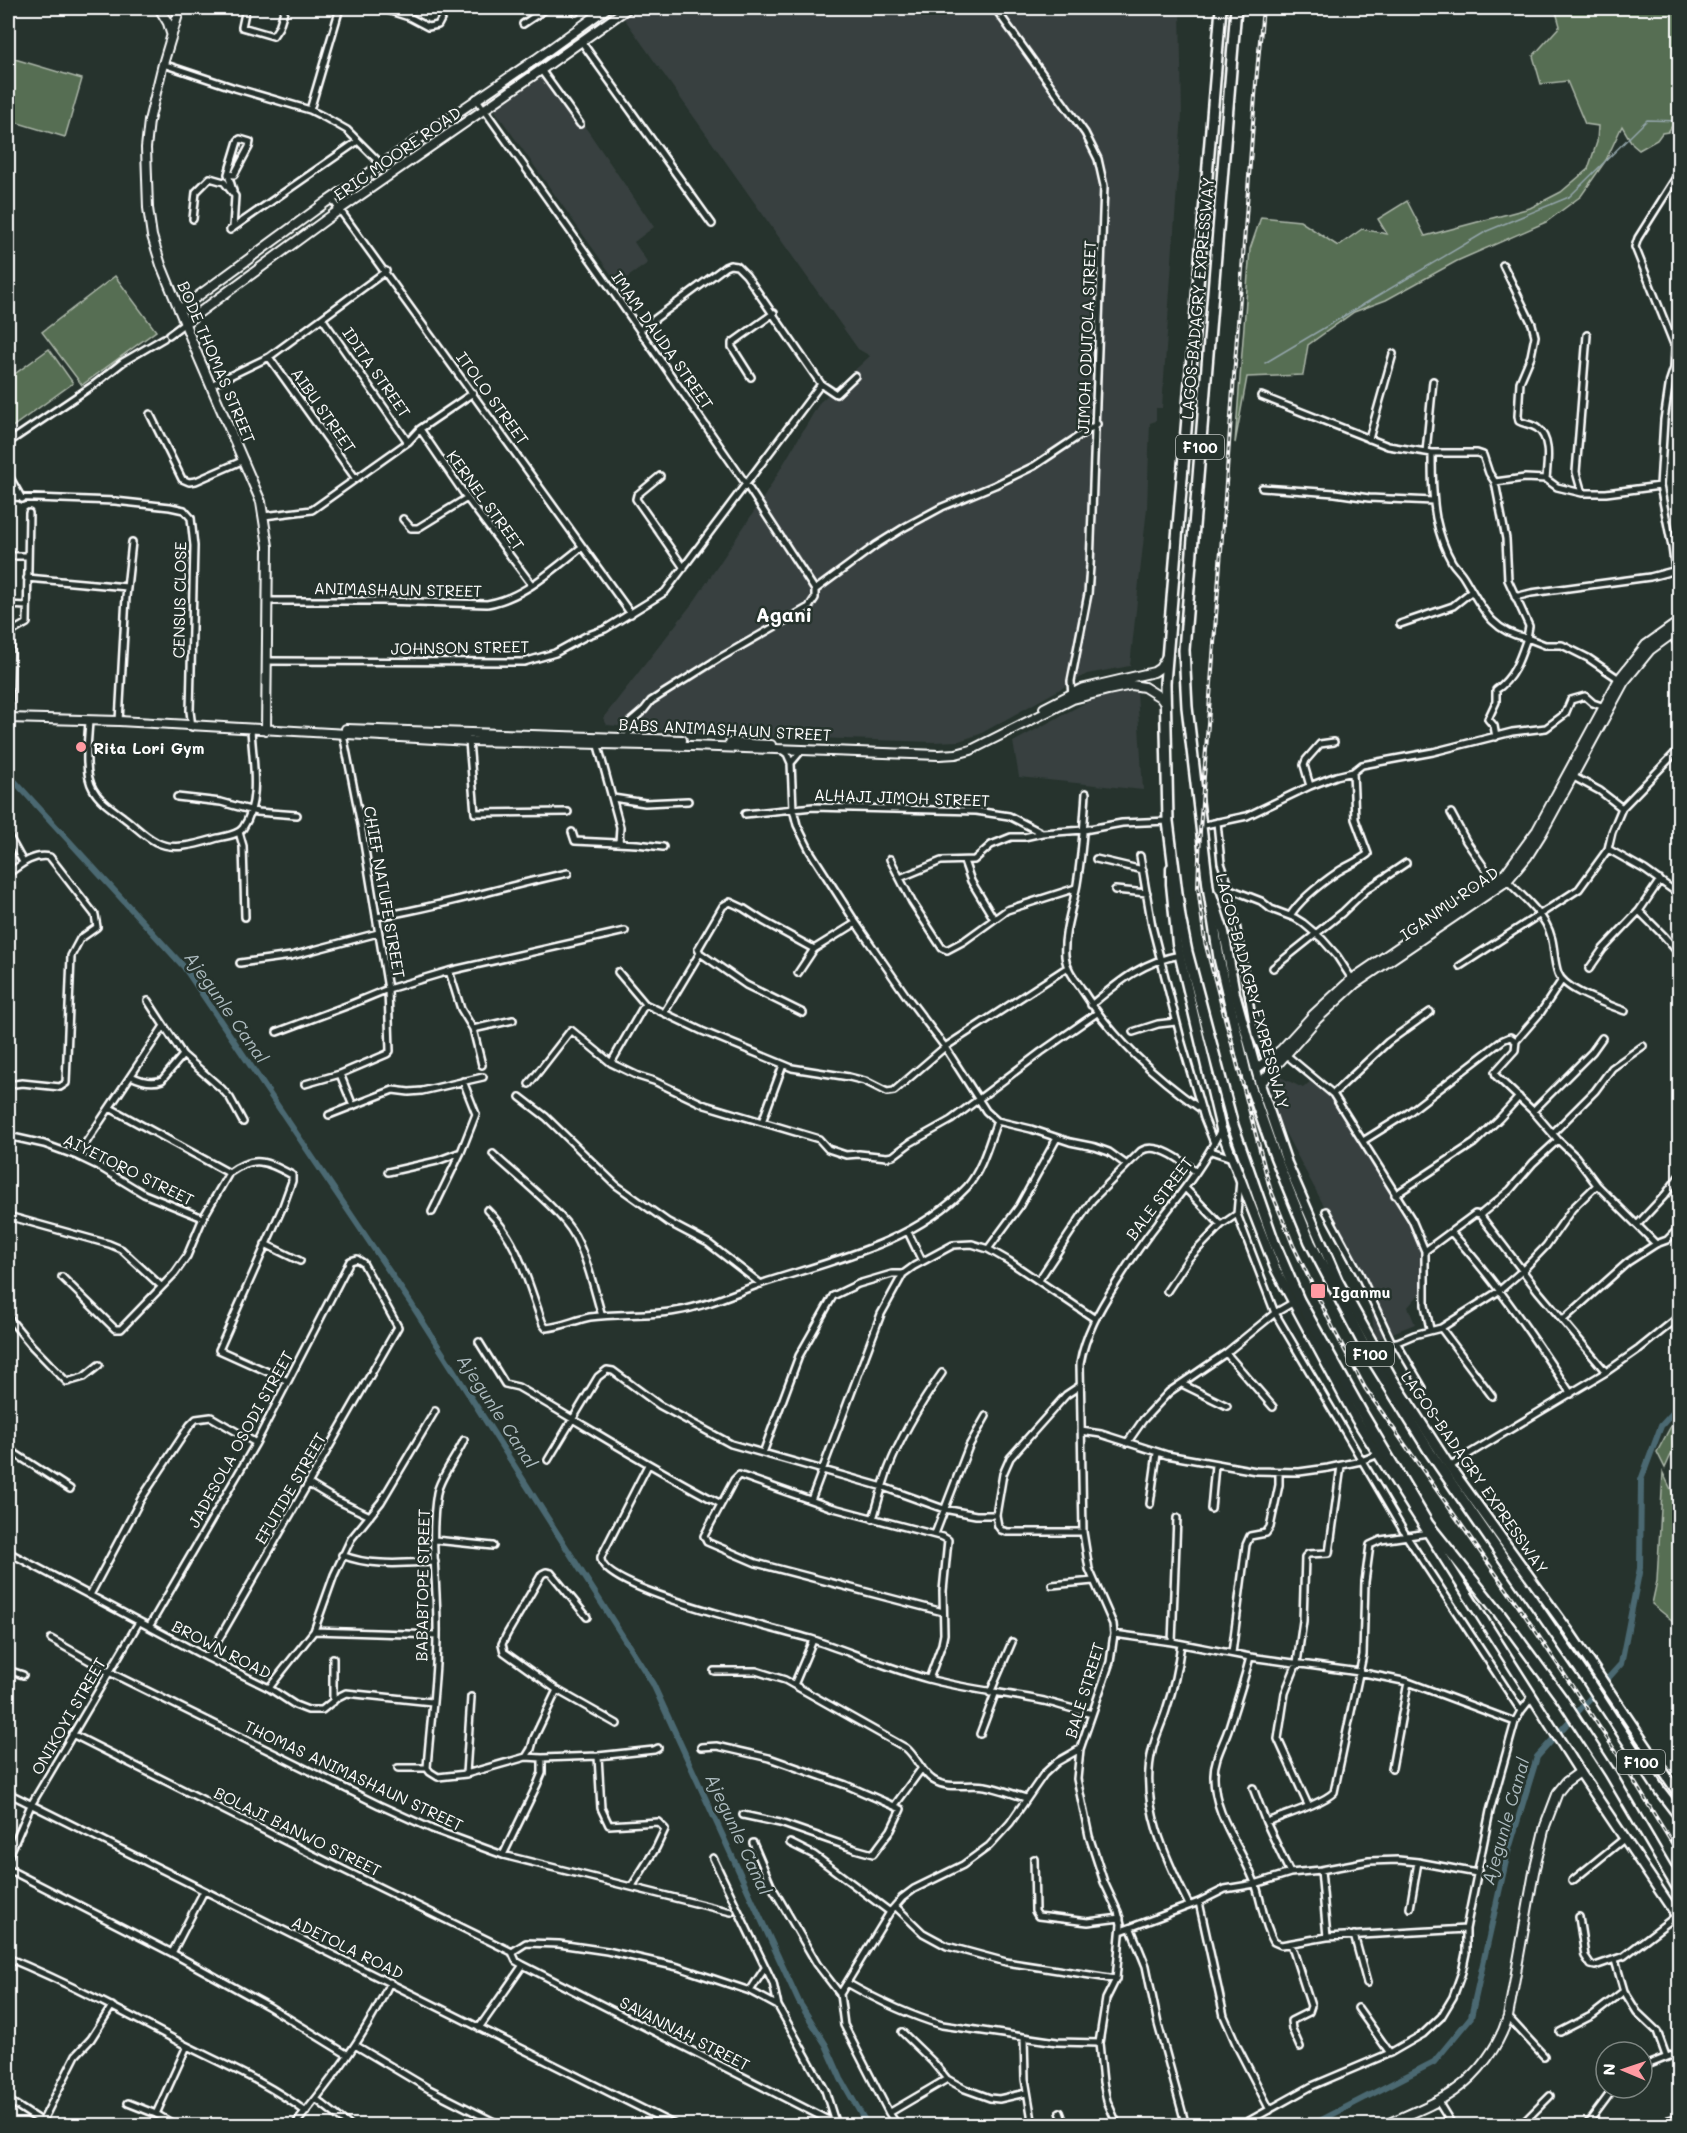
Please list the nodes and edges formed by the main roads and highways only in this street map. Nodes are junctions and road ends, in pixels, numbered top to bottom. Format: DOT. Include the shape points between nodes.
graph roads {
  1 [pos="159,8"];
  2 [pos="178,8"];
  3 [pos="607,8"];
  4 [pos="628,8"];
  5 [pos="1221,8"];
  6 [pos="1236,8"];
  7 [pos="171,33"];
  8 [pos="179,310"];
  9 [pos="185,323"];
  10 [pos="1680,621"];
  11 [pos="1680,628"];
  12 [pos="1167,656"];
  13 [pos="1072,696"];
  14 [pos="1166,705"];
  15 [pos="1606,707"];
  16 [pos="8,718"];
  17 [pos="260,728"];
  18 [pos="596,740"];
  19 [pos="886,752"];
  20 [pos="1172,856"];
  21 [pos="1506,878"];
  22 [pos="1208,886"];
  23 [pos="1284,1053"];
  24 [pos="1256,1069"];
  25 [pos="1260,1083"];
  26 [pos="1580,1772"];
  27 [pos="1680,1796"];
  28 [pos="1680,1817"];
  29 [pos="1680,1892"];
  30 [pos="1678,1918"];
  31 [pos="1383,2126"];
  1 -- 7 [label="main road"];
  2 -- 7 [label="main road, BODE THOMAS STREET"];
  3 -- 8 [label="main road, ERIC MOORE ROAD"];
  4 -- 9 [label="main road, ERIC MOORE ROAD"];
  5 -- 12 [label="highway, LAGOS-BADAGRY EXPRESSWAY / F100"];
  6 -- 22 [label="highway, LAGOS-BADAGRY EXPRESSWAY / F100" via="1184,650 1186,708"];
  7 -- 8 [label="main road, BODE THOMAS STREET" via="146,148 152,236"];
  8 -- 9 [label="main road, BODE THOMAS STREET"];
  9 -- 17 [label="main road, BODE THOMAS STREET" via="264,516 268,600"];
  10 -- 15 [label="main road, IGANMU ROAD" via="1647,645 1619,679"];
  11 -- 15 [label="main road, IGANMU ROAD" via="1641,659"];
  12 -- 13 [label="main road, BABS ANIMASHAUN STREET" via="1154,672 1120,678"];
  12 -- 14 [label="highway, LAGOS-BADAGRY EXPRESSWAY / F100"];
  13 -- 14 [label="main road, BABS ANIMASHAUN STREET" via="1137,685 1151,690"];
  13 -- 19 [label="main road, BABS ANIMASHAUN STREET" via="963,753"];
  14 -- 20 [label="highway, LAGOS-BADAGRY EXPRESSWAY / F100"];
  15 -- 21 [label="main road, IGANMU ROAD"];
  15 -- 21 [label="main road, IGANMU ROAD" via="1542,833 1527,857"];
  16 -- 17 [label="main road, BABS ANIMASHAUN STREET"];
  17 -- 18 [label="main road, BABS ANIMASHAUN STREET"];
  17 -- 18 [label="main road, BABS ANIMASHAUN STREET" via="469,741"];
  18 -- 19 [label="main road, BABS ANIMASHAUN STREET"];
  18 -- 19 [label="main road, BABS ANIMASHAUN STREET" via="628,738"];
  20 -- 26 [label="main road, LAGOS-BADAGRY EXPRESSWAY" via="1171,884 1180,955 1221,1129 1275,1268 1356,1419"];
  20 -- 29 [label="highway, LAGOS-BADAGRY EXPRESSWAY / F100" via="1187,952 1222,1089 1263,1213 1299,1300 1428,1524 1562,1699"];
  21 -- 23 [label="main road, IGANMU ROAD" via="1355,984"];
  21 -- 23 [label="main road, IGANMU ROAD" via="1352,979 1313,1015"];
  22 -- 24 [label="main road, LAGOS-BADAGRY EXPRESSWAY / F100" via="1224,932 1235,993"];
  22 -- 28 [label="highway, LAGOS-BADAGRY EXPRESSWAY / F100" via="1219,958 1247,1077 1310,1242 1367,1351 1430,1452"];
  23 -- 24 [label="main road, IGANMU ROAD"];
  23 -- 25 [label="main road, IGANMU ROAD"];
  24 -- 25 [label="main road, LAGOS-BADAGRY EXPRESSWAY / F100"];
  25 -- 27 [label="main road, LAGOS-BADAGRY EXPRESSWAY / F100" via="1287,1164 1316,1231 1339,1282 1391,1376"];
  26 -- 30 [label="main road, LAGOS-BADAGRY EXPRESSWAY"];
  26 -- 31 [label="main road" via="1558,1792 1545,1826 1504,2030 1484,2062 1453,2092"];
}
